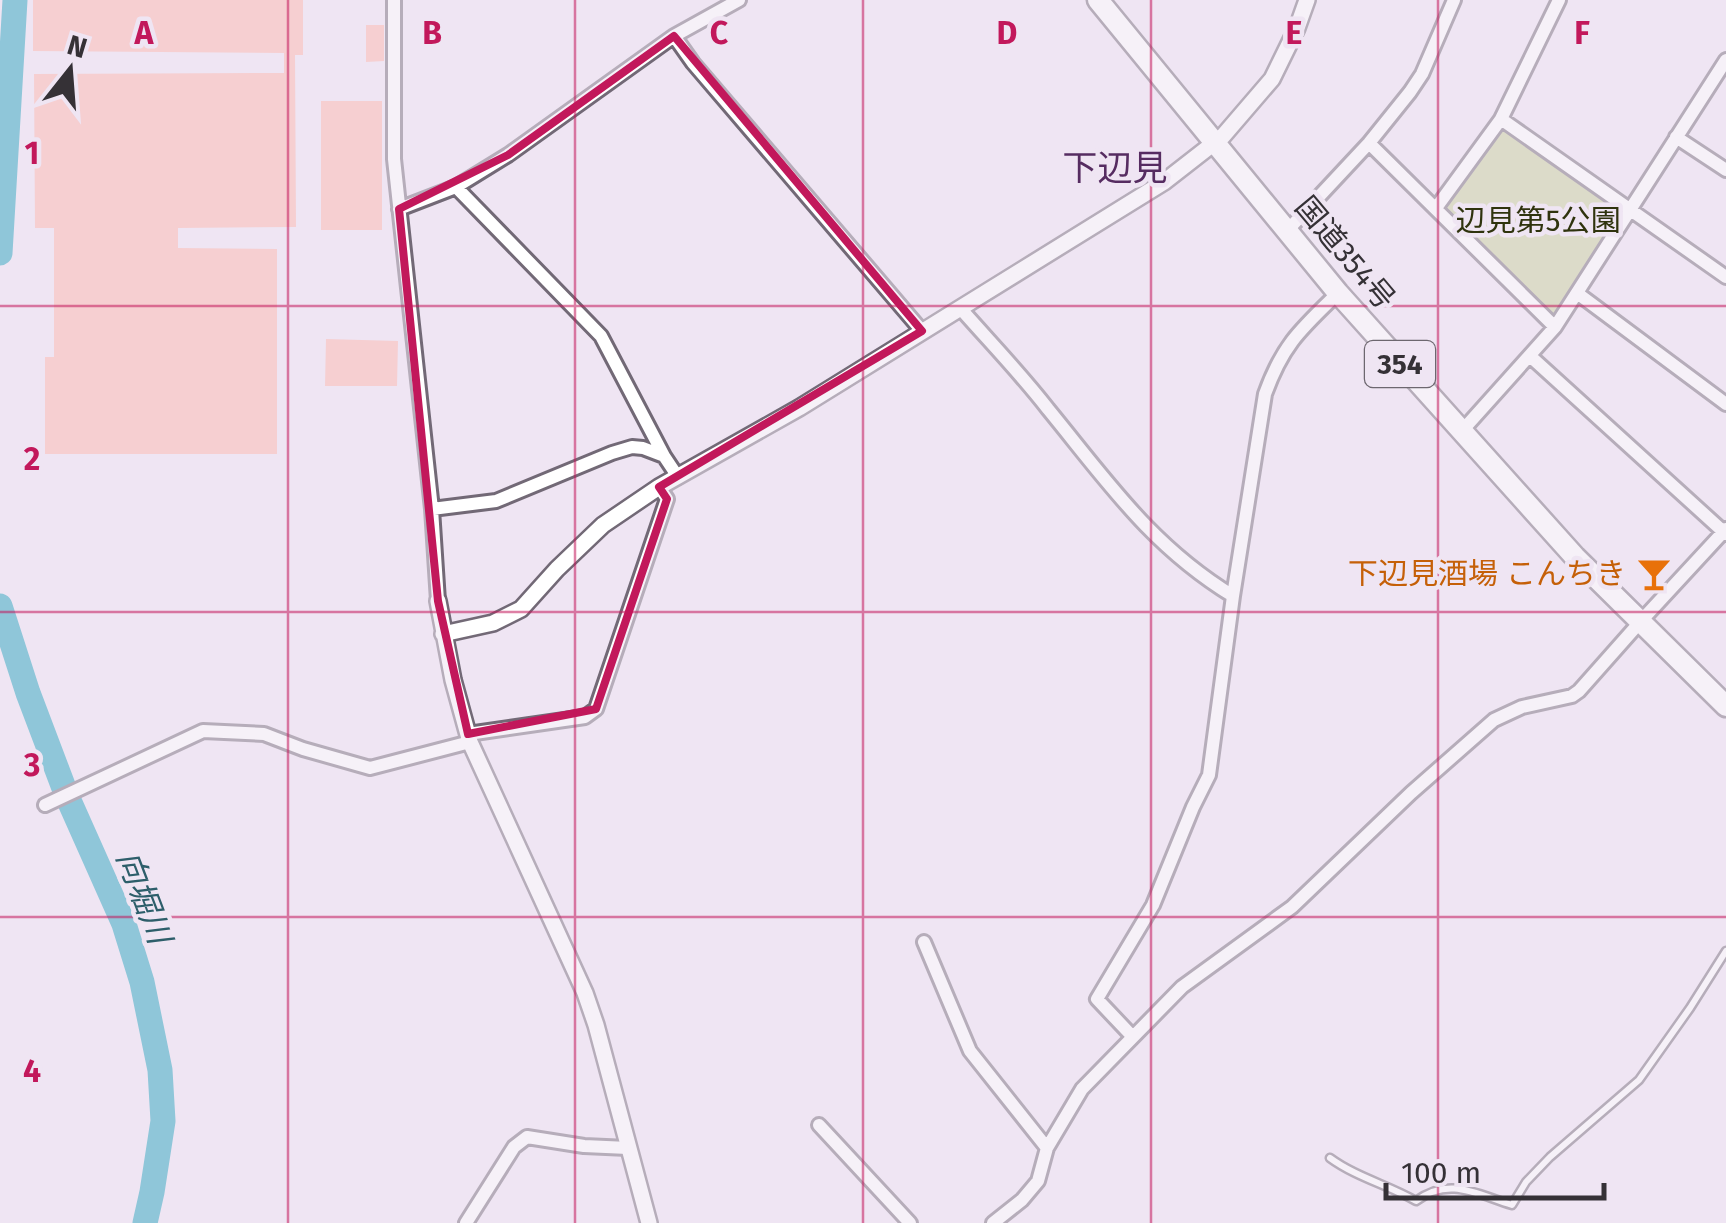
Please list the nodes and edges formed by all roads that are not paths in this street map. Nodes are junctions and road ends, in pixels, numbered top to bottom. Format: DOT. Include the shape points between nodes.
graph roads {
  1 [pos="394,0"];
  2 [pos="739,0"];
  3 [pos="1098,0"];
  4 [pos="1307,0"];
  5 [pos="1454,0"];
  6 [pos="1559,0"];
  7 [pos="674,36"];
  8 [pos="1726,60"];
  9 [pos="1722,76"];
  10 [pos="1501,119"];
  11 [pos="1676,137"];
  12 [pos="1214,142"];
  13 [pos="1369,142"];
  14 [pos="1726,170"];
  15 [pos="456,187"];
  16 [pos="1436,208"];
  17 [pos="399,209"];
  18 [pos="1630,209"];
  19 [pos="1286,232"];
  20 [pos="1726,277"];
  21 [pos="1576,293"];
  22 [pos="1338,294"];
  23 [pos="961,309"];
  24 [pos="1555,327"];
  25 [pos="922,332"];
  26 [pos="1530,356"];
  27 [pos="1726,404"];
  28 [pos="1461,432"];
  29 [pos="664,456"];
  30 [pos="678,477"];
  31 [pos="659,487"];
  32 [pos="432,509"];
  33 [pos="1725,531"];
  34 [pos="1233,596"];
  35 [pos="438,600"];
  36 [pos="1641,621"];
  37 [pos="443,634"];
  38 [pos="1726,706"];
  39 [pos="469,738"];
  40 [pos="49,804"];
  41 [pos="924,942"];
  42 [pos="1726,950"];
  43 [pos="1132,1036"];
  44 [pos="819,1125"];
  45 [pos="628,1148"];
  46 [pos="1047,1148"];
  47 [pos="1330,1158"];
  48 [pos="466,1223"];
  49 [pos="649,1223"];
  50 [pos="910,1223"];
  51 [pos="994,1223"];
  1 -- 17 [label="street"];
  2 -- 7 [label="street"];
  3 -- 12 [label="highway, 国道354号 / 354"];
  4 -- 12 [label="street" via="1272,80"];
  5 -- 13 [label="street" via="1422,74"];
  6 -- 10 [label="street"];
  7 -- 15 [label="street"];
  7 -- 25 [label="street"];
  8 -- 9 [label="street"];
  9 -- 11 [label="street"];
  10 -- 16 [label="street"];
  10 -- 18 [label="street"];
  11 -- 14 [label="street"];
  11 -- 18 [label="street"];
  12 -- 19 [label="highway, 国道354号 / 354"];
  12 -- 23 [label="street" via="1164,182"];
  13 -- 16 [label="street"];
  13 -- 19 [label="street"];
  15 -- 17 [label="street"];
  15 -- 29 [label="street" via="601,336"];
  16 -- 24 [label="street"];
  17 -- 32 [label="street"];
  18 -- 20 [label="street"];
  18 -- 21 [label="street"];
  19 -- 22 [label="highway, 国道354号 / 354"];
  21 -- 24 [label="street"];
  21 -- 27 [label="street"];
  22 -- 28 [label="highway, 国道354号 / 354"];
  22 -- 34 [label="street" via="1286,347 1265,394"];
  23 -- 25 [label="street"];
  23 -- 34 [label="street" via="1146,528"];
  24 -- 26 [label="street"];
  25 -- 30 [label="street"];
  26 -- 28 [label="street"];
  26 -- 33 [label="street"];
  28 -- 36 [label="highway, 国道354号 / 354"];
  29 -- 30 [label="street"];
  29 -- 32 [label="street" via="632,448 496,500"];
  30 -- 31 [label="street"];
  31 -- 37 [label="street" via="604,525 520,608 493,624"];
  31 -- 39 [label="street" via="667,499 596,710 584,718"];
  32 -- 35 [label="street"];
  33 -- 36 [label="street"];
  34 -- 43 [label="street" via="1210,774 1153,905 1098,999"];
  35 -- 37 [label="street"];
  36 -- 38 [label="highway, 国道354号 / 354"];
  36 -- 43 [label="street" via="1572,696 1494,720 1292,906 1182,987"];
  37 -- 39 [label="street"];
  39 -- 40 [label="street" via="370,768 264,734 202,731"];
  39 -- 45 [label="street" via="585,994"];
  41 -- 46 [label="street" via="970,1050"];
  42 -- 47 [label="lane" via="1640,1080 1550,1156 1512,1205 1443,1186 1416,1200"];
  43 -- 46 [label="street" via="1082,1089"];
  44 -- 50 [label="street"];
  45 -- 48 [label="street" via="527,1137"];
  45 -- 49 [label="street"];
  46 -- 51 [label="street" via="1038,1181"];
}
